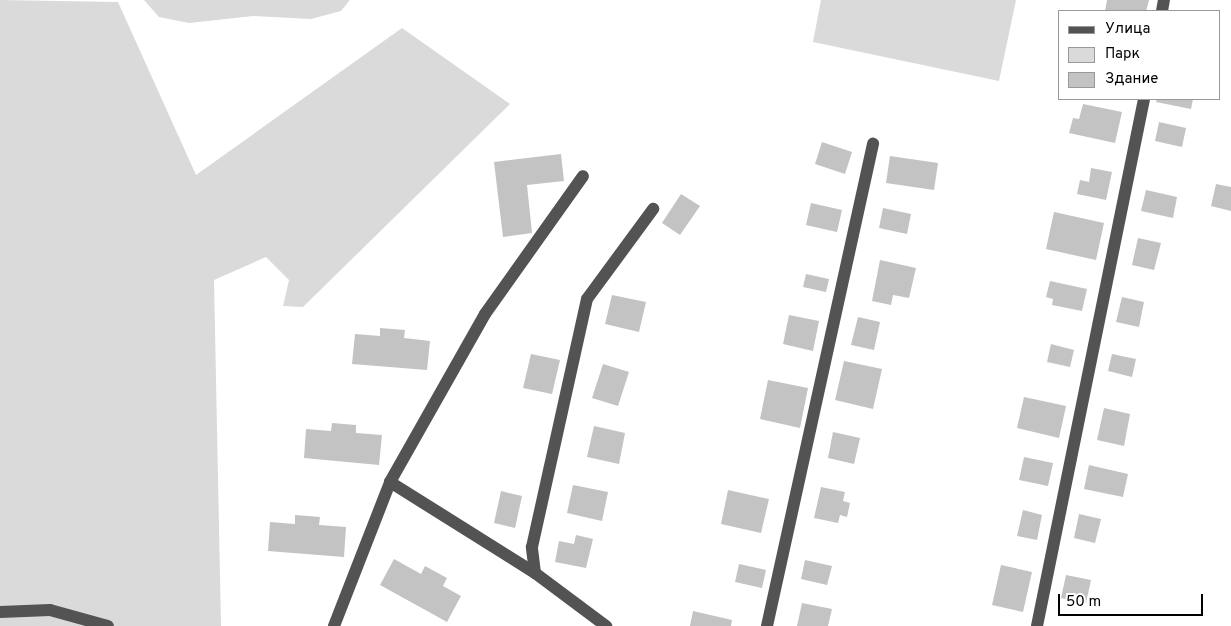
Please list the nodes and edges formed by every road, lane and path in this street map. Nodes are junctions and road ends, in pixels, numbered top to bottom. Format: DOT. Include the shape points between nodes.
graph roads {
  1 [pos="1144,100"];
  2 [pos="873,143"];
  3 [pos="583,176"];
  4 [pos="654,209"];
  5 [pos="390,482"];
  6 [pos="535,573"];
  7 [pos="0,612"];
  8 [pos="108,626"];
  9 [pos="334,626"];
  10 [pos="606,626"];
  11 [pos="767,626"];
  12 [pos="1036,626"];
  1 -- 12 [label="street"];
  2 -- 11 [label="street"];
  3 -- 5 [label="street" via="486,314"];
  4 -- 6 [label="street" via="587,300 532,548"];
  5 -- 6 [label="street"];
  5 -- 9 [label="street"];
  6 -- 10 [label="street"];
  7 -- 8 [label="street" via="50,610"];
}
